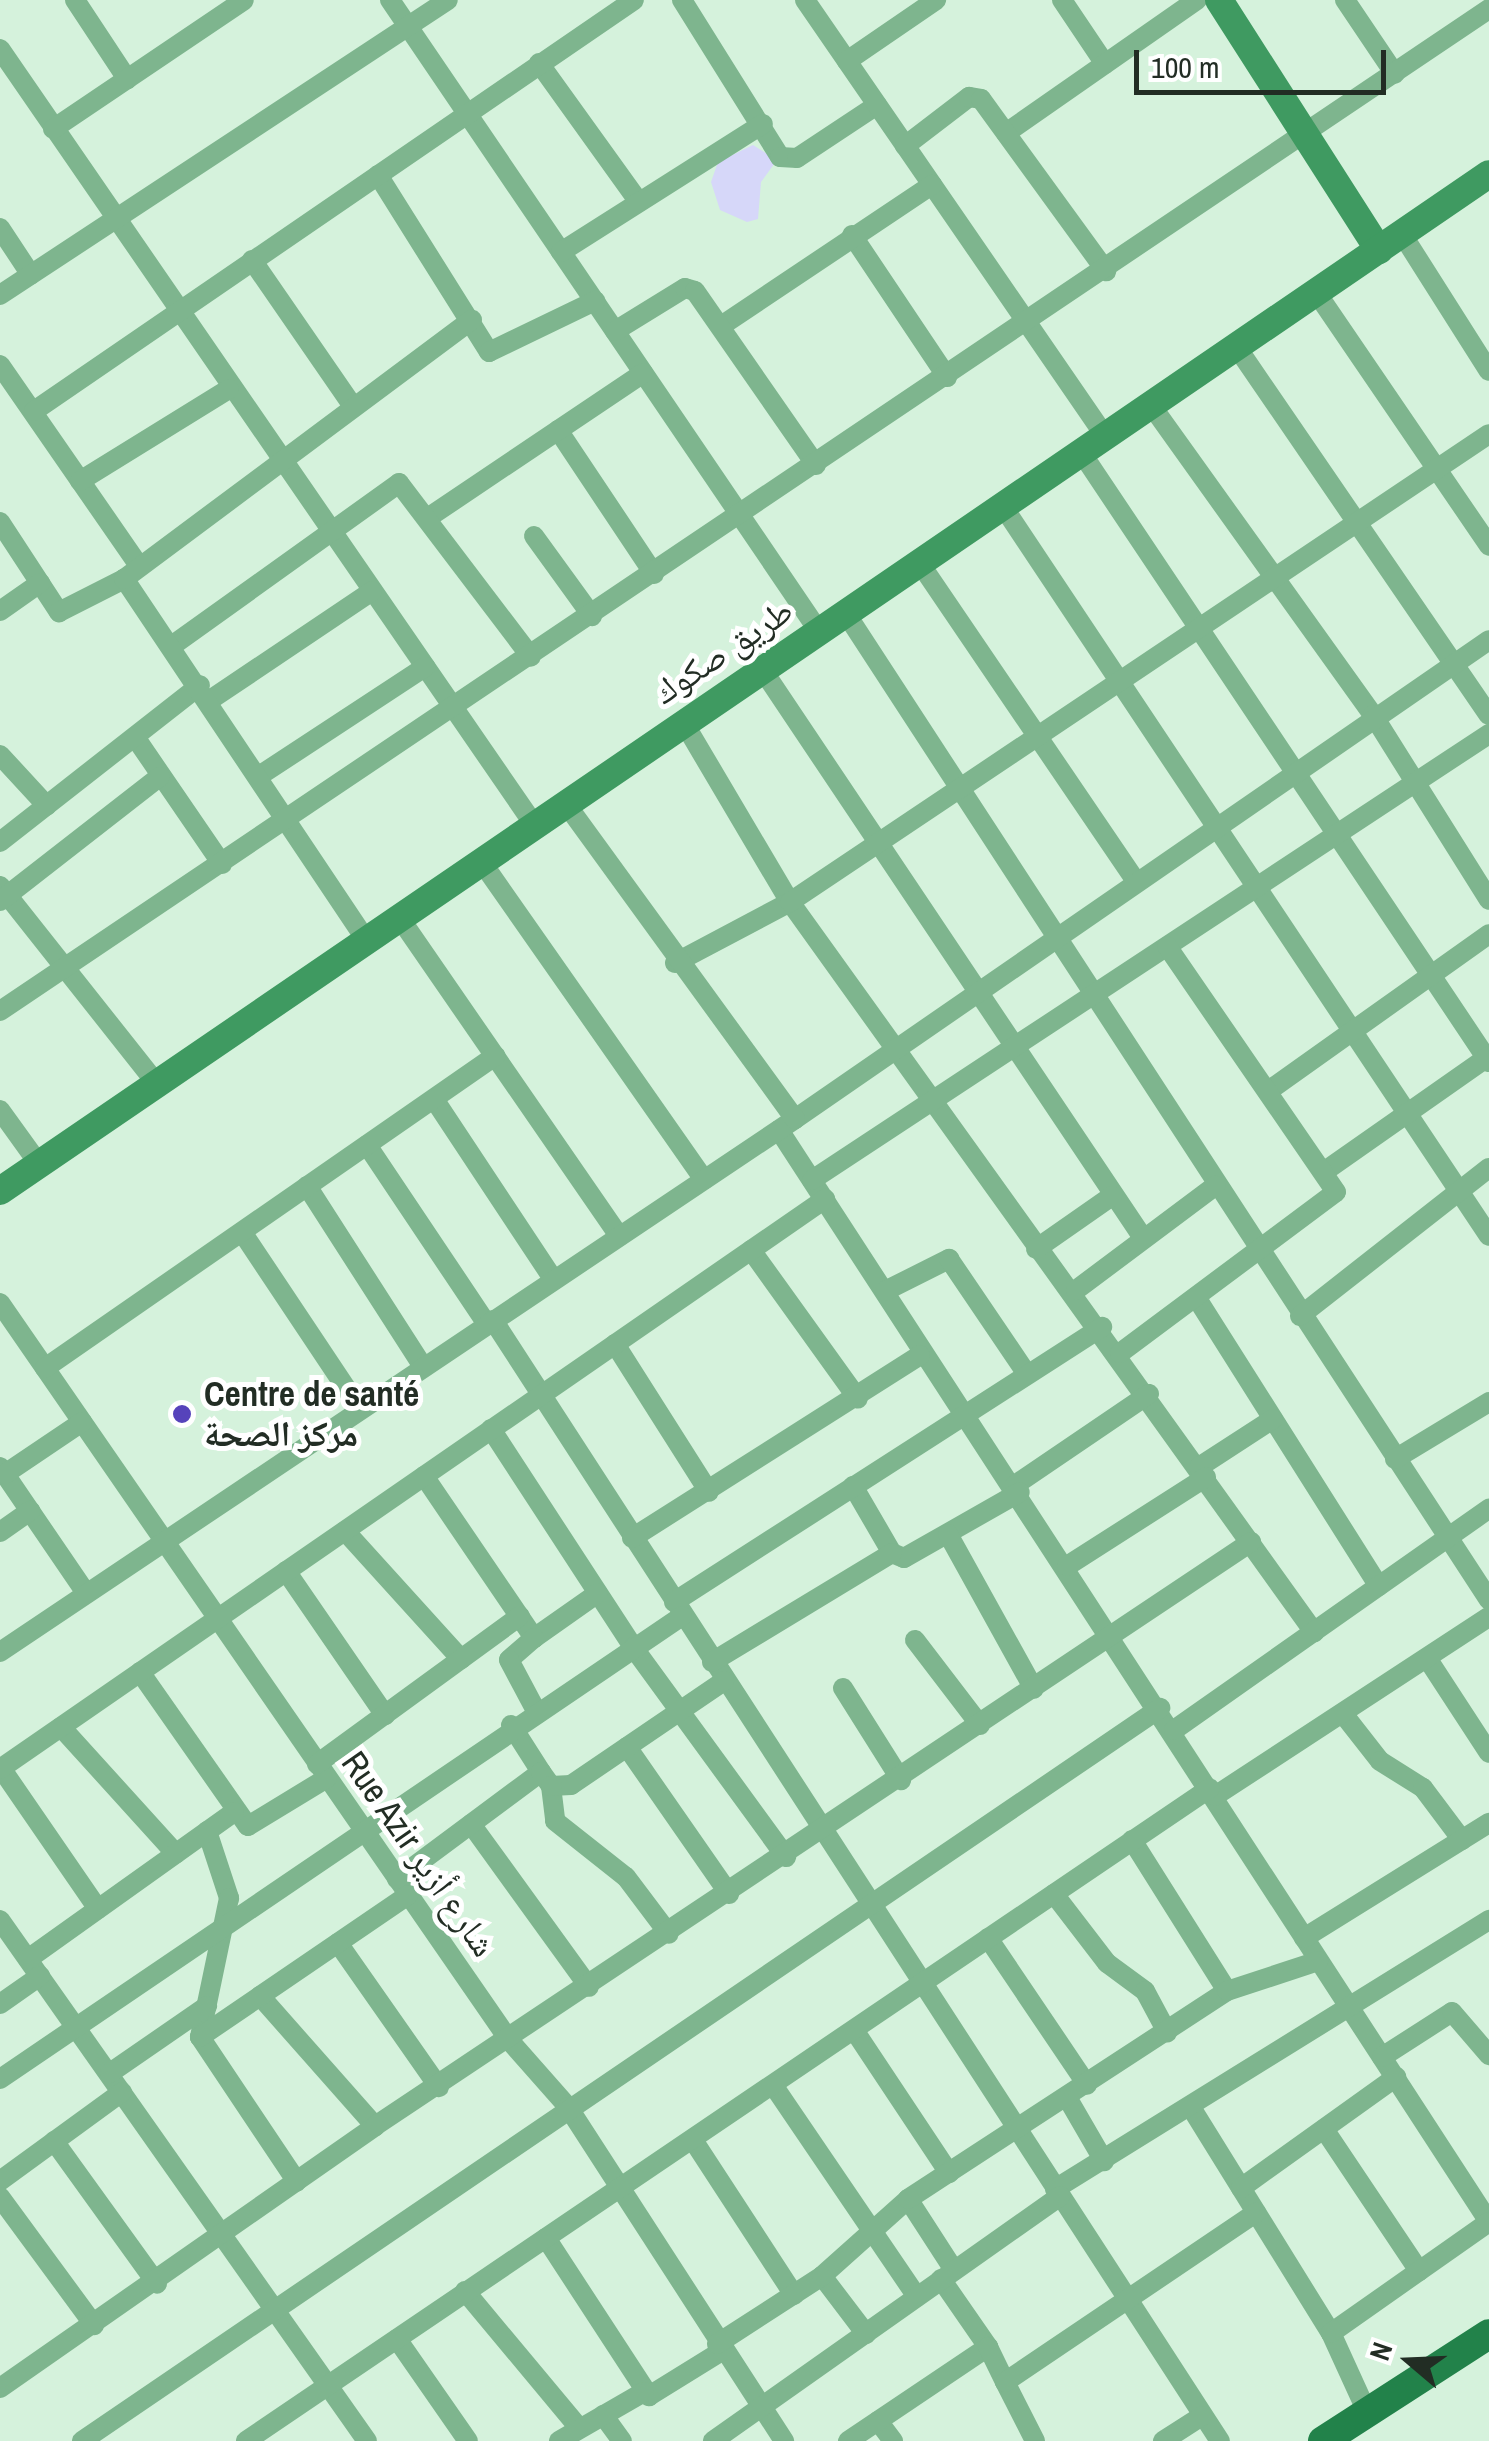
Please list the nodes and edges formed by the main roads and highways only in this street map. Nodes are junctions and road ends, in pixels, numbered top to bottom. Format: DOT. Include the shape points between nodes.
graph roads {
  1 [pos="1489,2334"];
  2 [pos="1323,2441"];
  1 -- 2 [label="main road"];
}
